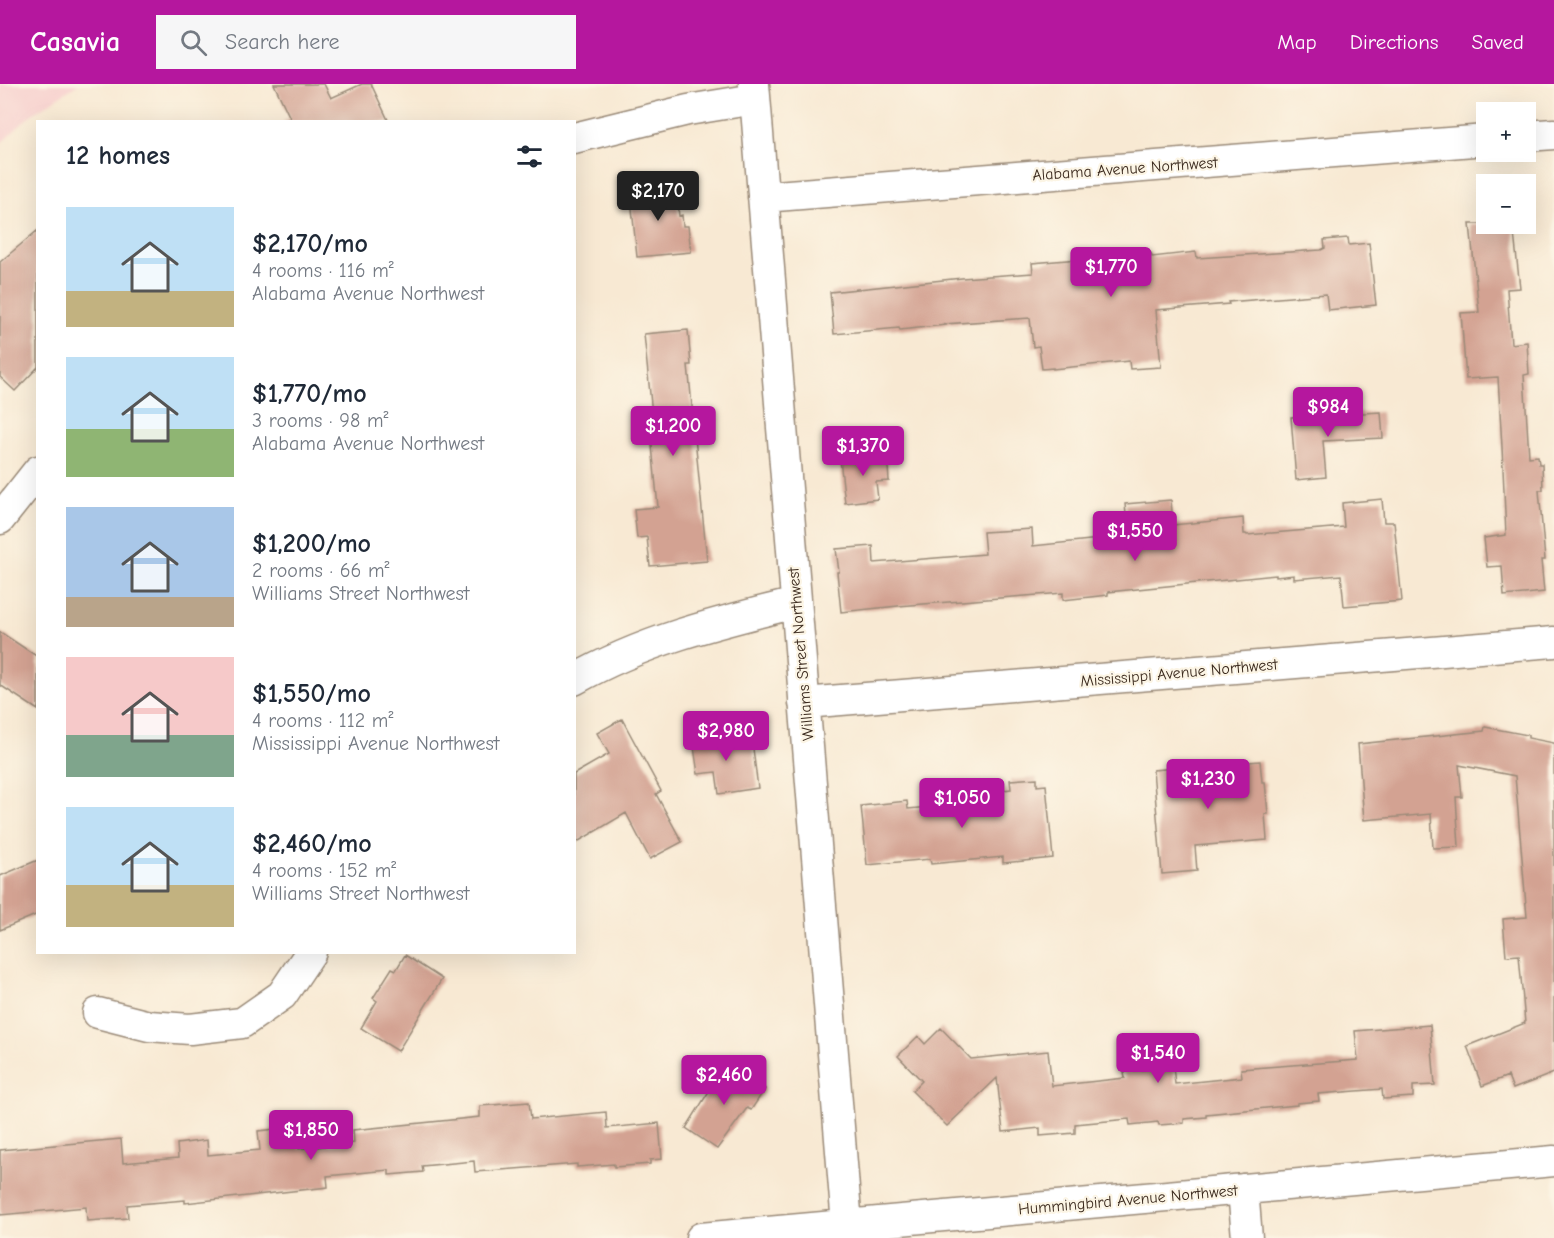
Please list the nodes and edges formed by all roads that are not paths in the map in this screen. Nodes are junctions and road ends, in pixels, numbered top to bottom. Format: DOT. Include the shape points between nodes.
graph roads {
  1 [pos="755,92"];
  2 [pos="1554,134"];
  3 [pos="1536,135"];
  4 [pos="576,138"];
  5 [pos="1476,141"];
  6 [pos="763,197"];
  7 [pos="36,474"];
  8 [pos="0,519"];
  9 [pos="796,603"];
  10 [pos="1554,642"];
  11 [pos="576,679"];
  12 [pos="804,703"];
  13 [pos="310,954"];
  14 [pos="98,1013"];
  15 [pos="1554,1161"];
  16 [pos="1243,1189"];
  17 [pos="847,1225"];
  18 [pos="701,1238"];
  19 [pos="1247,1238"];
  1 -- 4 [label="street"];
  1 -- 6 [label="street, Williams Street Northwest"];
  2 -- 3 [label="street"];
  5 -- 6 [label="street, Alabama Avenue Northwest"];
  6 -- 9 [label="street, Williams Street Northwest"];
  7 -- 8 [label="street"];
  9 -- 11 [label="street" via="699,627 644,647"];
  9 -- 12 [label="street, Williams Street Northwest"];
  10 -- 12 [label="street, Mississippi Avenue Northwest"];
  12 -- 17 [label="street, Williams Street Northwest"];
  13 -- 14 [label="street" via="282,995 242,1023 190,1029 149,1026"];
  15 -- 16 [label="street, Hummingbird Avenue Northwest"];
  16 -- 17 [label="street, Hummingbird Avenue Northwest"];
  16 -- 19 [label="street"];
  17 -- 18 [label="street, Hummingbird Avenue Northwest"];
}
